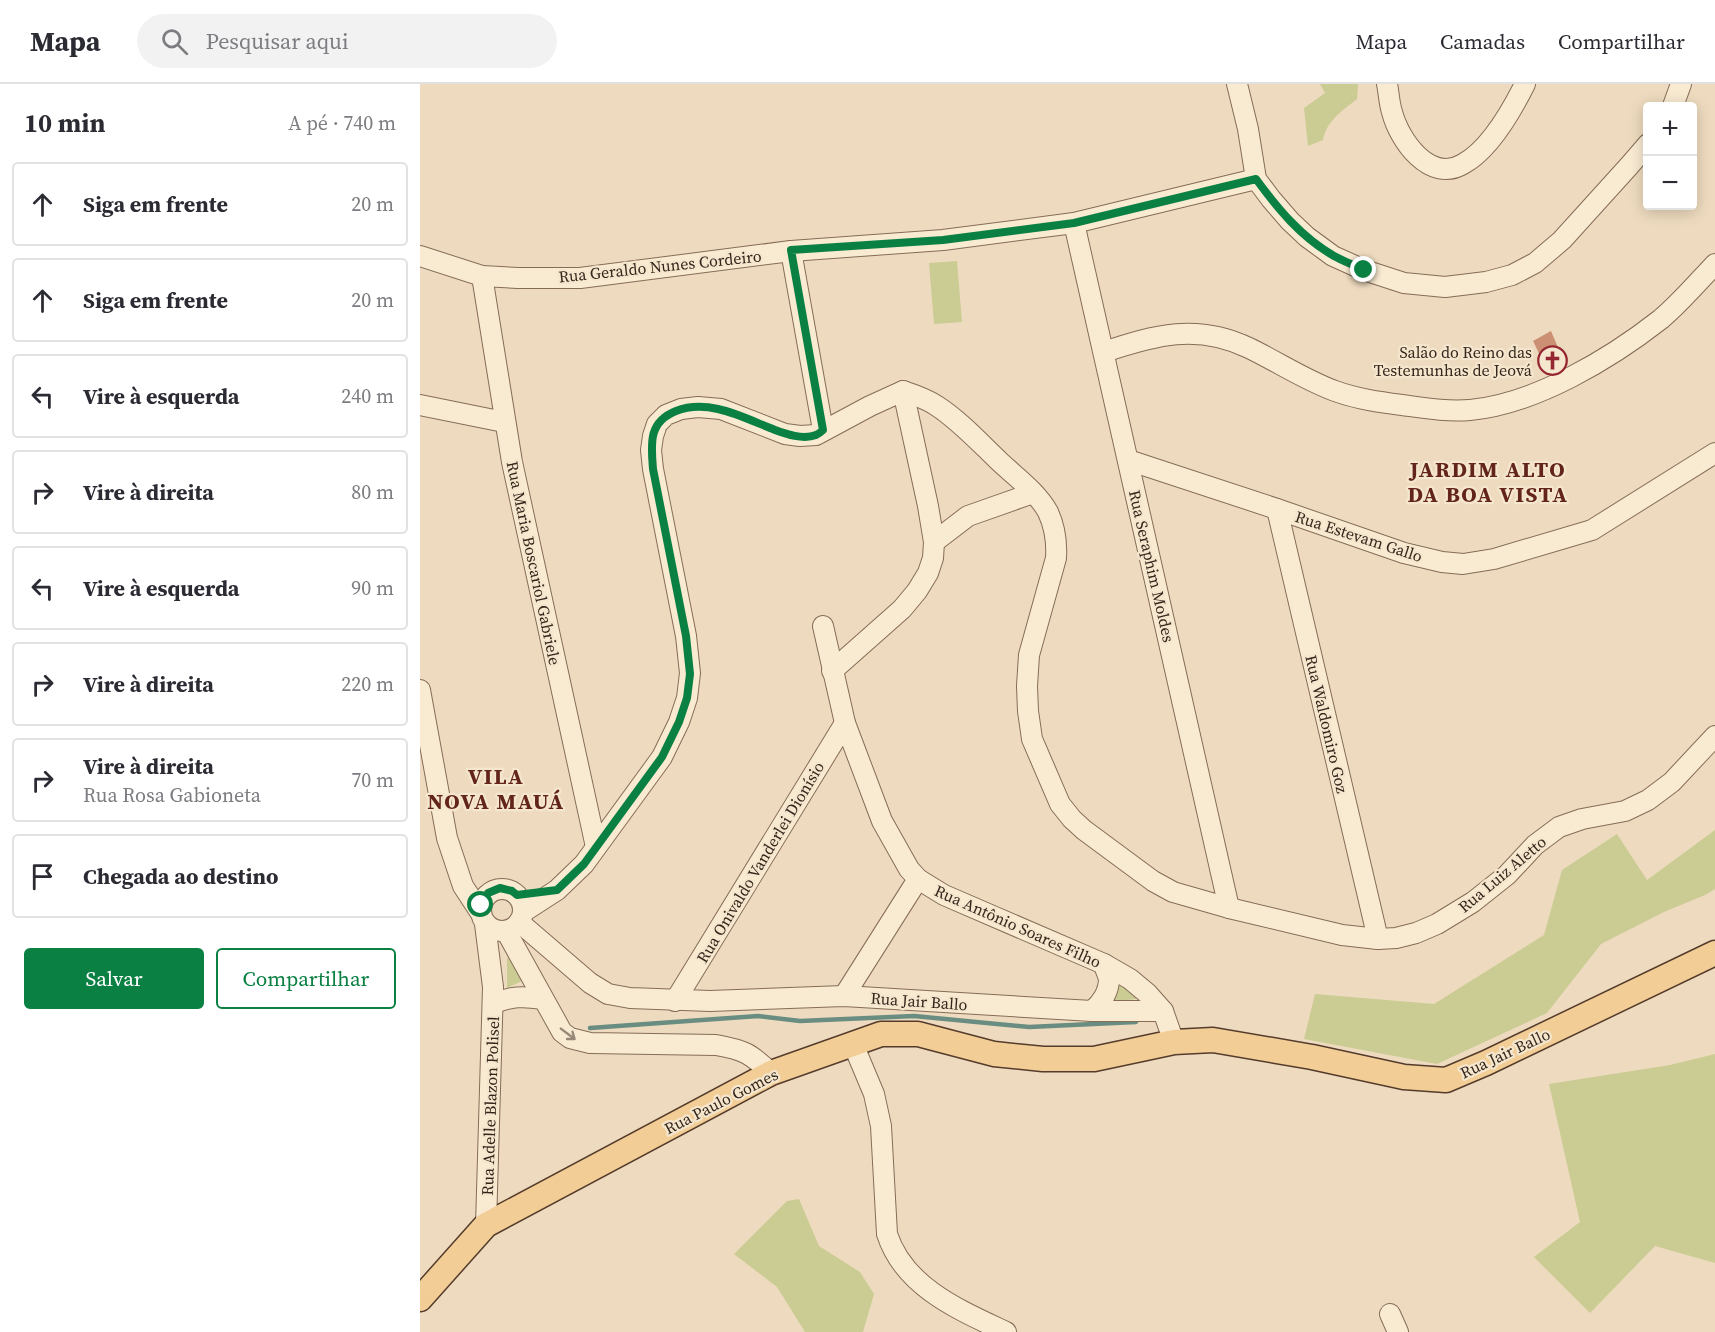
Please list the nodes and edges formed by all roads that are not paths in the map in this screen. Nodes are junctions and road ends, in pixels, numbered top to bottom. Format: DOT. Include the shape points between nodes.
graph roads {
  1 [pos="1237,84"];
  2 [pos="1387,84"];
  3 [pos="1525,84"];
  4 [pos="1681,84"];
  5 [pos="1674,102"];
  6 [pos="1643,149"];
  7 [pos="1256,179"];
  8 [pos="1074,223"];
  9 [pos="791,250"];
  10 [pos="420,256"];
  11 [pos="1715,264"];
  12 [pos="482,276"];
  13 [pos="1104,352"];
  14 [pos="903,391"];
  15 [pos="420,405"];
  16 [pos="504,422"];
  17 [pos="823,430"];
  18 [pos="1715,453"];
  19 [pos="1128,460"];
  20 [pos="1033,493"];
  21 [pos="1277,508"];
  22 [pos="934,542"];
  23 [pos="823,626"];
  24 [pos="832,671"];
  25 [pos="421,700"];
  26 [pos="845,723"];
  27 [pos="1715,736"];
  28 [pos="596,847"];
  29 [pos="456,865"];
  30 [pos="918,879"];
  31 [pos="488,893"];
  32 [pos="1229,908"];
  33 [pos="504,918"];
  34 [pos="1378,939"];
  35 [pos="1715,953"];
  36 [pos="1104,964"];
  37 [pos="493,996"];
  38 [pos="844,996"];
  39 [pos="542,999"];
  40 [pos="675,1001"];
  41 [pos="1092,1011"];
  42 [pos="1162,1011"];
  43 [pos="1174,1042"];
  44 [pos="853,1044"];
  45 [pos="771,1073"];
  46 [pos="486,1225"];
  47 [pos="420,1299"];
  48 [pos="1390,1314"];
  49 [pos="1006,1332"];
  50 [pos="1398,1332"];
  1 -- 7 [label="street"];
  2 -- 3 [label="street" via="1401,136 1423,161 1446,169 1462,165 1478,153 1498,130"];
  4 -- 5 [label="street"];
  6 -- 7 [label="street" via="1562,240 1535,263 1486,282 1444,287 1404,283 1333,256 1290,222"];
  7 -- 8 [label="street, Rua Geraldo Nunes Cordeiro"];
  8 -- 9 [label="street, Rua Geraldo Nunes Cordeiro" via="943,240"];
  8 -- 13 [label="street, Rua Seraphim Moldes"];
  9 -- 12 [label="street, Rua Geraldo Nunes Cordeiro" via="580,278"];
  9 -- 17 [label="street"];
  10 -- 12 [label="street, Rua Geraldo Nunes Cordeiro"];
  11 -- 13 [label="street" via="1662,318 1594,364 1554,386 1484,408 1436,410 1369,401 1334,390 1217,336 1166,334"];
  12 -- 16 [label="street, Rua Maria Boscariol Gabriele"];
  13 -- 19 [label="street, Rua Seraphim Moldes"];
  14 -- 17 [label="street"];
  14 -- 20 [label="street, Rua Luiz Aletto" via="936,405 956,420"];
  14 -- 22 [label="street"];
  15 -- 16 [label="street"];
  16 -- 28 [label="street, Rua Maria Boscariol Gabriele"];
  17 -- 28 [label="street" via="816,435 785,434 721,409 698,406 666,415 657,424 651,450 653,469 686,636 690,674 687,698 662,757"];
  18 -- 21 [label="street, Rua Estevam Gallo" via="1592,530 1494,559 1463,564 1404,553"];
  19 -- 21 [label="street, Rua Estevam Gallo"];
  19 -- 32 [label="street, Rua Seraphim Moldes"];
  20 -- 22 [label="street" via="968,516"];
  20 -- 32 [label="street, Rua Luiz Aletto" via="1047,510 1057,542 1029,655 1028,711 1032,739 1060,804 1084,830 1153,881 1173,892"];
  21 -- 34 [label="street, Rua Waldomiro Goz"];
  22 -- 24 [label="street" via="928,573 917,591"];
  23 -- 24 [label="street, Rua Antônio Soares Filho"];
  24 -- 26 [label="street, Rua Antônio Soares Filho"];
  25 -- 29 [label="street" via="447,838"];
  26 -- 30 [label="street, Rua Antônio Soares Filho" via="882,821"];
  26 -- 40 [label="street, Rua Onivaldo Vanderlei Dionísio"];
  27 -- 34 [label="street, Rua Luiz Aletto" via="1672,782 1648,800 1625,811 1559,827 1473,902 1416,933"];
  28 -- 33 [label="street" via="557,890"];
  29 -- 31 [label="street"];
  29 -- 33 [label="street" via="463,886"];
  30 -- 36 [label="street, Rua Antônio Soares Filho" via="944,895"];
  30 -- 38 [label="street"];
  31 -- 33 [label="street" via="484,898"];
  31 -- 33 [label="street" via="500,888 512,891"];
  32 -- 34 [label="street, Rua Luiz Aletto" via="1342,935"];
  33 -- 37 [label="street, Rua Adelle Blazon Polisel"];
  33 -- 39 [label="street"];
  33 -- 40 [label="street, Rua Jair Ballo" via="608,994"];
  35 -- 43 [label="main road, Rua Jair Ballo" via="1446,1080 1404,1077 1213,1040"];
  36 -- 41 [label="street" via="1109,980 1107,989 1101,1004"];
  36 -- 42 [label="street, Rua Antônio Soares Filho" via="1130,979"];
  37 -- 39 [label="street"];
  37 -- 46 [label="street, Rua Adelle Blazon Polisel"];
  38 -- 40 [label="street, Rua Jair Ballo"];
  38 -- 41 [label="street, Rua Jair Ballo"];
  39 -- 45 [label="street, one-way" via="570,1038 590,1043 736,1048 754,1057"];
  41 -- 42 [label="street, Rua Jair Ballo"];
  42 -- 43 [label="street, Rua Antônio Soares Filho"];
  43 -- 44 [label="main road, Rua Paulo Gomes" via="1094,1059 994,1054 918,1034 881,1034"];
  44 -- 45 [label="main road, Rua Paulo Gomes"];
  44 -- 49 [label="street" via="874,1094 881,1126 887,1234 892,1249 920,1284 964,1312"];
  45 -- 46 [label="main road, Rua Paulo Gomes"];
  46 -- 47 [label="main road, Rua Paulo Gomes"];
  48 -- 50 [label="street"];
}
